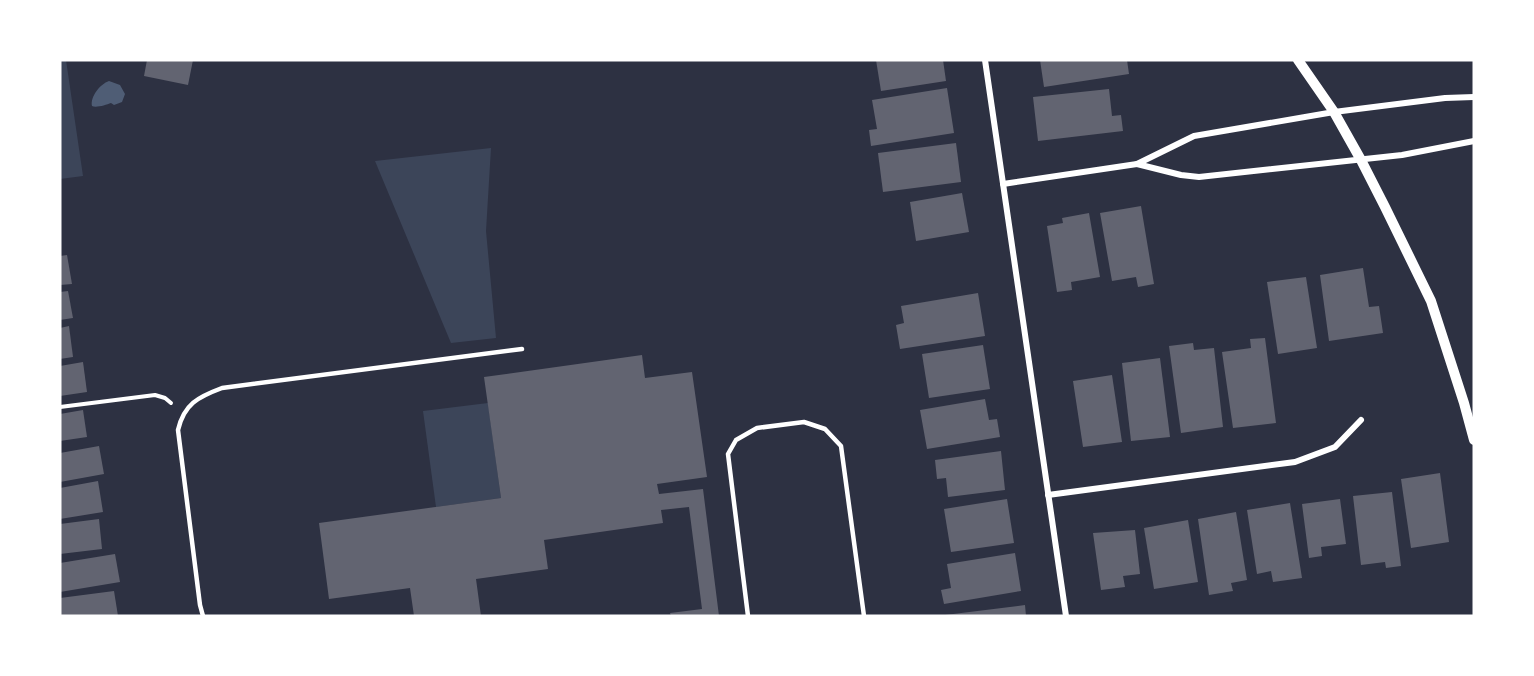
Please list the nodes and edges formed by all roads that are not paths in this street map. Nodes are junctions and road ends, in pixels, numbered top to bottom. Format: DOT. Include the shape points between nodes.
graph roads {
  1 [pos="985,60"];
  2 [pos="1298,60"];
  3 [pos="1474,97"];
  4 [pos="1334,112"];
  5 [pos="1474,141"];
  6 [pos="1360,160"];
  7 [pos="1137,164"];
  8 [pos="1003,184"];
  9 [pos="522,349"];
  10 [pos="1361,420"];
  11 [pos="1474,440"];
  12 [pos="1048,495"];
  13 [pos="203,616"];
  14 [pos="748,616"];
  15 [pos="864,616"];
  16 [pos="1066,616"];
  1 -- 8 [label="street"];
  2 -- 4 [label="street"];
  3 -- 4 [label="street"];
  4 -- 6 [label="street"];
  4 -- 7 [label="street" via="1194,136"];
  5 -- 6 [label="street"];
  6 -- 7 [label="street" via="1199,177"];
  6 -- 11 [label="street" via="1431,301"];
  7 -- 8 [label="street"];
  8 -- 12 [label="street"];
  9 -- 13 [label="lane" via="222,388 189,405 177,430"];
  10 -- 12 [label="street" via="1335,447 1295,462"];
  12 -- 16 [label="street"];
  14 -- 15 [label="lane" via="728,454 736,440 757,428 804,422 825,429 842,446"];
}
